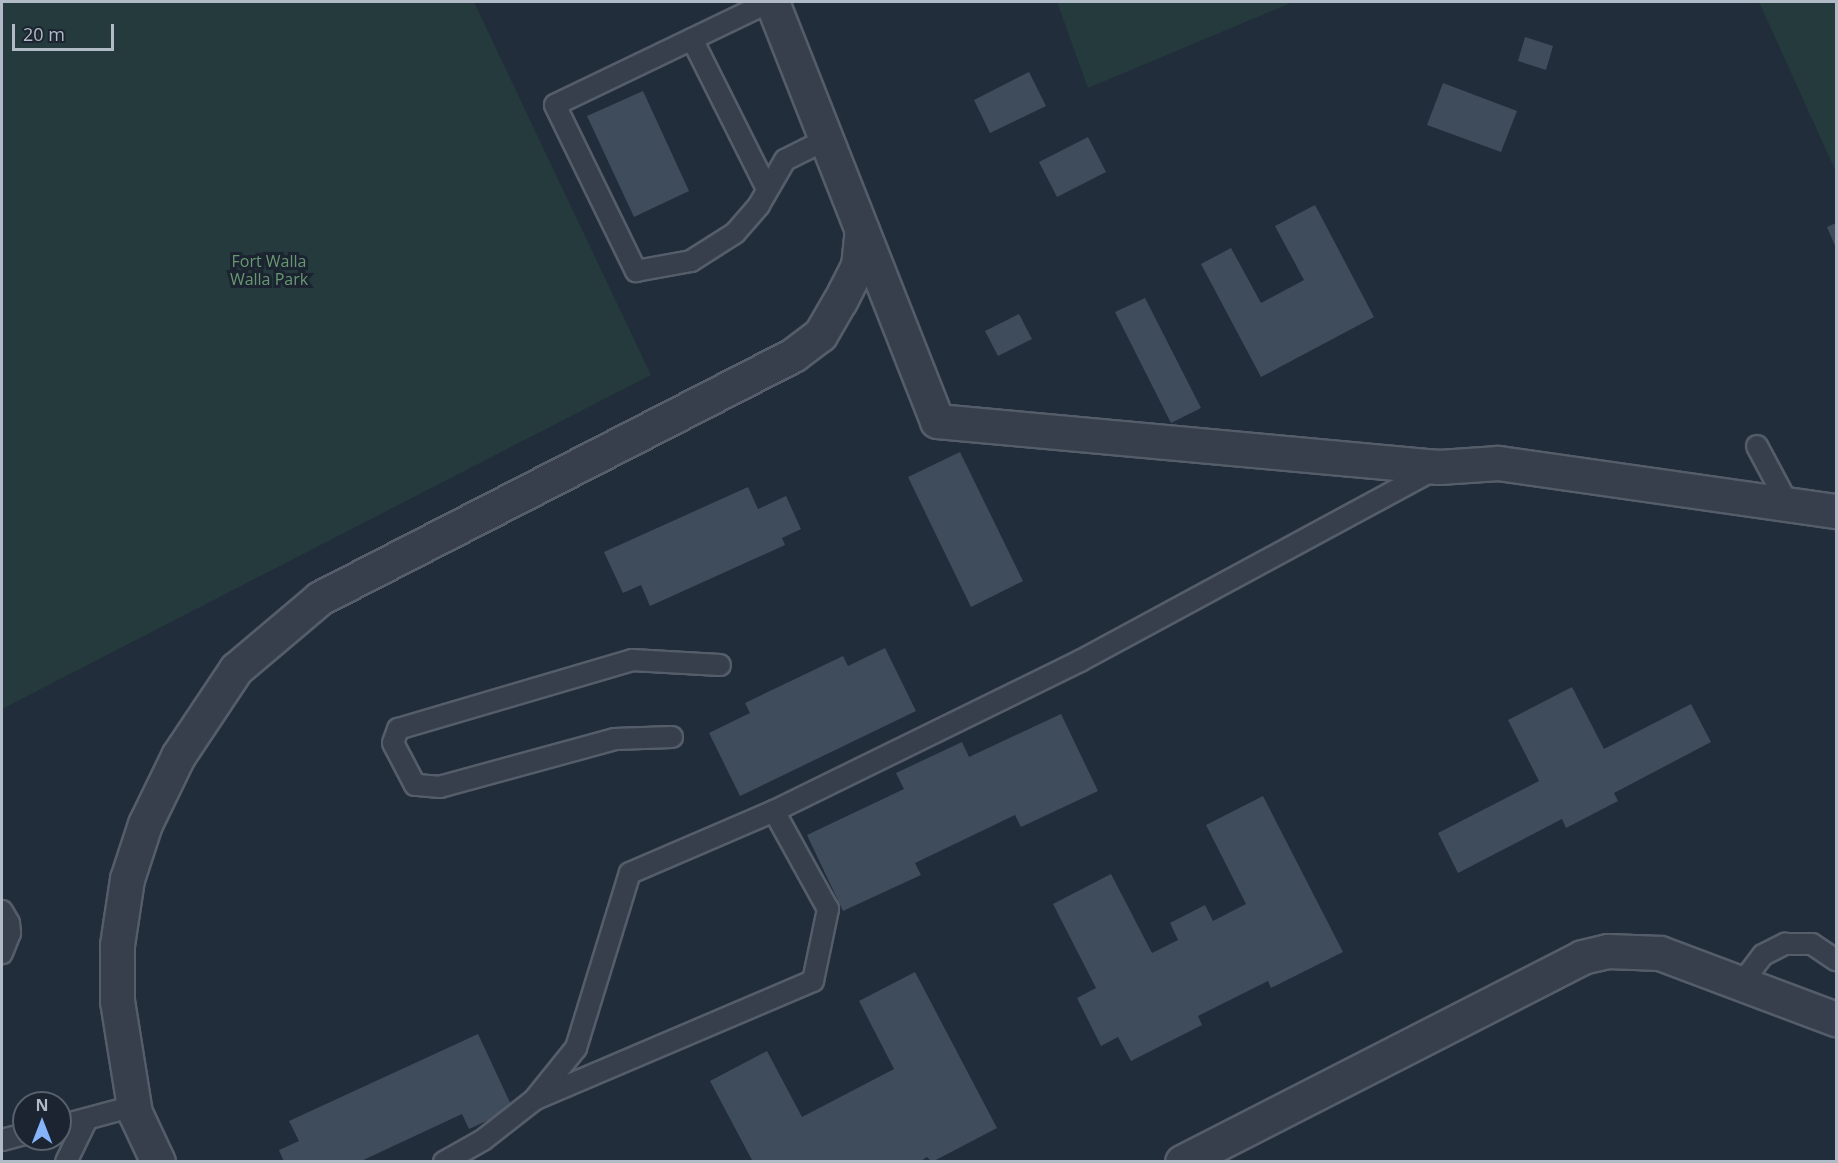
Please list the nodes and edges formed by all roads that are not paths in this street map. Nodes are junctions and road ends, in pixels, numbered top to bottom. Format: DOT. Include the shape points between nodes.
graph roads {
  1 [pos="771,2"];
  2 [pos="692,39"];
  3 [pos="828,139"];
  4 [pos="767,189"];
  5 [pos="862,228"];
  6 [pos="1757,446"];
  7 [pos="1439,466"];
  8 [pos="1788,504"];
  9 [pos="1836,511"];
  10 [pos="720,665"];
  11 [pos="672,737"];
  12 [pos="774,812"];
  13 [pos="2,911"];
  14 [pos="2,953"];
  15 [pos="1836,960"];
  16 [pos="1741,984"];
  17 [pos="1836,1019"];
  18 [pos="534,1100"];
  19 [pos="134,1106"];
  20 [pos="87,1119"];
  21 [pos="72,1123"];
  22 [pos="66,1161"];
  23 [pos="158,1161"];
  24 [pos="444,1161"];
  25 [pos="1182,1161"];
  1 -- 2 [label="lane"];
  1 -- 3 [label="street"];
  2 -- 4 [label="lane"];
  2 -- 4 [label="lane" via="555,105 636,271 691,261 735,233"];
  3 -- 4 [label="lane" via="785,160"];
  3 -- 5 [label="street"];
  5 -- 7 [label="street" via="937,422"];
  5 -- 19 [label="street" via="858,266 840,301 820,335 793,355 321,598 236,669 178,756 145,824 126,879 117,945 117,1001"];
  6 -- 8 [label="lane"];
  7 -- 8 [label="street" via="1497,463"];
  7 -- 12 [label="lane" via="1080,661"];
  8 -- 9 [label="street"];
  10 -- 11 [label="lane" via="632,660 398,729 393,743 414,785 440,787 615,739"];
  12 -- 18 [label="lane" via="630,873 576,1048"];
  12 -- 18 [label="lane" via="828,909 813,981"];
  13 -- 14 [label="lane" via="10,933"];
  15 -- 16 [label="lane" via="1812,944 1785,944 1763,955"];
  16 -- 17 [label="street"];
  16 -- 25 [label="street" via="1660,953 1608,951 1582,957"];
  18 -- 24 [label="lane" via="483,1140"];
  19 -- 20 [label="lane"];
  19 -- 23 [label="street"];
  20 -- 21 [label="lane"];
  20 -- 22 [label="lane"];
}
